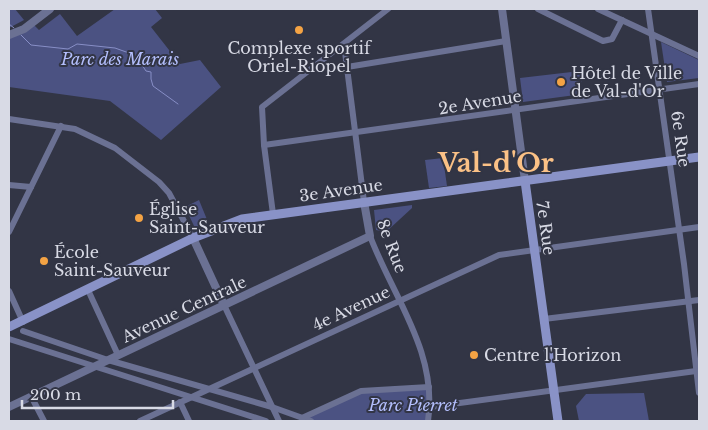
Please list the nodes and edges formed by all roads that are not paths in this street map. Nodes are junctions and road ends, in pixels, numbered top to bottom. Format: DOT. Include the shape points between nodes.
graph roads {
  1 [pos="50,9"];
  2 [pos="388,9"];
  3 [pos="502,9"];
  4 [pos="538,9"];
  5 [pos="598,9"];
  6 [pos="648,9"];
  7 [pos="622,20"];
  8 [pos="651,34"];
  9 [pos="9,35"];
  10 [pos="506,41"];
  11 [pos="344,44"];
  12 [pos="699,56"];
  13 [pos="347,67"];
  14 [pos="699,84"];
  15 [pos="660,91"];
  16 [pos="516,110"];
  17 [pos="9,119"];
  18 [pos="61,126"];
  19 [pos="355,132"];
  20 [pos="264,145"];
  21 [pos="699,157"];
  22 [pos="670,161"];
  23 [pos="525,181"];
  24 [pos="9,185"];
  25 [pos="31,188"];
  26 [pos="364,202"];
  27 [pos="273,214"];
  28 [pos="699,227"];
  29 [pos="679,230"];
  30 [pos="9,232"];
  31 [pos="370,236"];
  32 [pos="193,238"];
  33 [pos="534,250"];
  34 [pos="88,290"];
  35 [pos="9,291"];
  36 [pos="400,300"];
  37 [pos="699,300"];
  38 [pos="688,301"];
  39 [pos="224,305"];
  40 [pos="544,319"];
  41 [pos="23,326"];
  42 [pos="9,327"];
  43 [pos="32,334"];
  44 [pos="9,339"];
  45 [pos="27,345"];
  46 [pos="118,355"];
  47 [pos="108,360"];
  48 [pos="94,367"];
  49 [pos="254,368"];
  50 [pos="696,371"];
  51 [pos="429,387"];
  52 [pos="208,389"];
  53 [pos="554,391"];
  54 [pos="699,393"];
  55 [pos="31,396"];
  56 [pos="192,396"];
  57 [pos="180,402"];
  58 [pos="9,407"];
  59 [pos="272,407"];
  60 [pos="430,407"];
  61 [pos="302,418"];
  62 [pos="44,421"];
  63 [pos="140,421"];
  64 [pos="189,421"];
  65 [pos="266,421"];
  66 [pos="279,421"];
  67 [pos="311,421"];
  68 [pos="428,421"];
  69 [pos="558,421"];
  1 -- 9 [label="street"];
  2 -- 11 [label="street"];
  3 -- 10 [label="street, 7e Rue"];
  4 -- 7 [label="street" via="604,41 612,39"];
  5 -- 7 [label="street"];
  6 -- 8 [label="street, 6e Rue"];
  7 -- 8 [label="street"];
  8 -- 12 [label="street"];
  8 -- 15 [label="street, 6e Rue"];
  10 -- 13 [label="street"];
  10 -- 16 [label="street, 7e Rue"];
  11 -- 13 [label="street, 8e Rue"];
  11 -- 20 [label="street" via="262,107"];
  13 -- 19 [label="street, 8e Rue"];
  14 -- 15 [label="street, 2e Avenue"];
  15 -- 16 [label="street, 2e Avenue"];
  15 -- 22 [label="street, 6e Rue"];
  16 -- 19 [label="street, 2e Avenue"];
  16 -- 23 [label="street, 7e Rue"];
  17 -- 18 [label="street"];
  18 -- 25 [label="street"];
  18 -- 32 [label="street" via="116,148 159,182 174,200"];
  19 -- 20 [label="street, 2e Avenue"];
  19 -- 26 [label="street, 8e Rue"];
  20 -- 27 [label="street"];
  21 -- 22 [label="main road, 3e Avenue"];
  22 -- 23 [label="main road, 3e Avenue"];
  22 -- 29 [label="street, 6e Rue"];
  23 -- 26 [label="main road, 3e Avenue"];
  23 -- 33 [label="main road, 7e Rue"];
  24 -- 25 [label="street"];
  25 -- 30 [label="street"];
  26 -- 27 [label="main road, 3e Avenue"];
  26 -- 31 [label="street, 8e Rue"];
  27 -- 32 [label="main road, 3e Avenue" via="234,221"];
  28 -- 29 [label="street, 4e Avenue"];
  29 -- 33 [label="street, 4e Avenue"];
  29 -- 38 [label="street, 6e Rue"];
  31 -- 36 [label="street, 8e Rue"];
  31 -- 39 [label="street, Avenue Centrale"];
  32 -- 34 [label="main road, 3e Avenue"];
  32 -- 39 [label="street"];
  33 -- 36 [label="street, 4e Avenue" via="493,257"];
  33 -- 40 [label="main road, 7e Rue"];
  34 -- 41 [label="main road, 3e Avenue"];
  34 -- 46 [label="street"];
  35 -- 41 [label="street"];
  36 -- 49 [label="street, 4e Avenue"];
  36 -- 51 [label="street, 8e Rue" via="420,346"];
  37 -- 38 [label="street"];
  38 -- 40 [label="street"];
  38 -- 50 [label="street, 6e Rue"];
  39 -- 46 [label="street, Avenue Centrale"];
  39 -- 49 [label="street"];
  40 -- 53 [label="main road, 7e Rue"];
  41 -- 42 [label="main road, 3e Avenue"];
  41 -- 43 [label="street"];
  43 -- 45 [label="street"];
  43 -- 47 [label="street"];
  44 -- 45 [label="street"];
  45 -- 48 [label="street"];
  46 -- 47 [label="street, Avenue Centrale"];
  47 -- 48 [label="street, Avenue Centrale"];
  47 -- 52 [label="street"];
  48 -- 55 [label="street, Avenue Centrale"];
  48 -- 56 [label="street"];
  49 -- 52 [label="street, 4e Avenue"];
  49 -- 59 [label="street"];
  50 -- 53 [label="street"];
  50 -- 54 [label="street, 6e Rue"];
  51 -- 60 [label="street, 8e Rue"];
  51 -- 61 [label="street" via="360,391"];
  52 -- 56 [label="street, 4e Avenue"];
  52 -- 59 [label="street"];
  53 -- 60 [label="street"];
  53 -- 69 [label="main road, 7e Rue"];
  55 -- 58 [label="street, Avenue Centrale"];
  55 -- 62 [label="street"];
  56 -- 57 [label="street, 4e Avenue"];
  56 -- 65 [label="street"];
  57 -- 63 [label="street, 4e Avenue"];
  57 -- 64 [label="street"];
  59 -- 61 [label="street"];
  59 -- 66 [label="street"];
  60 -- 68 [label="street, 8e Rue"];
  61 -- 67 [label="street"];
}
